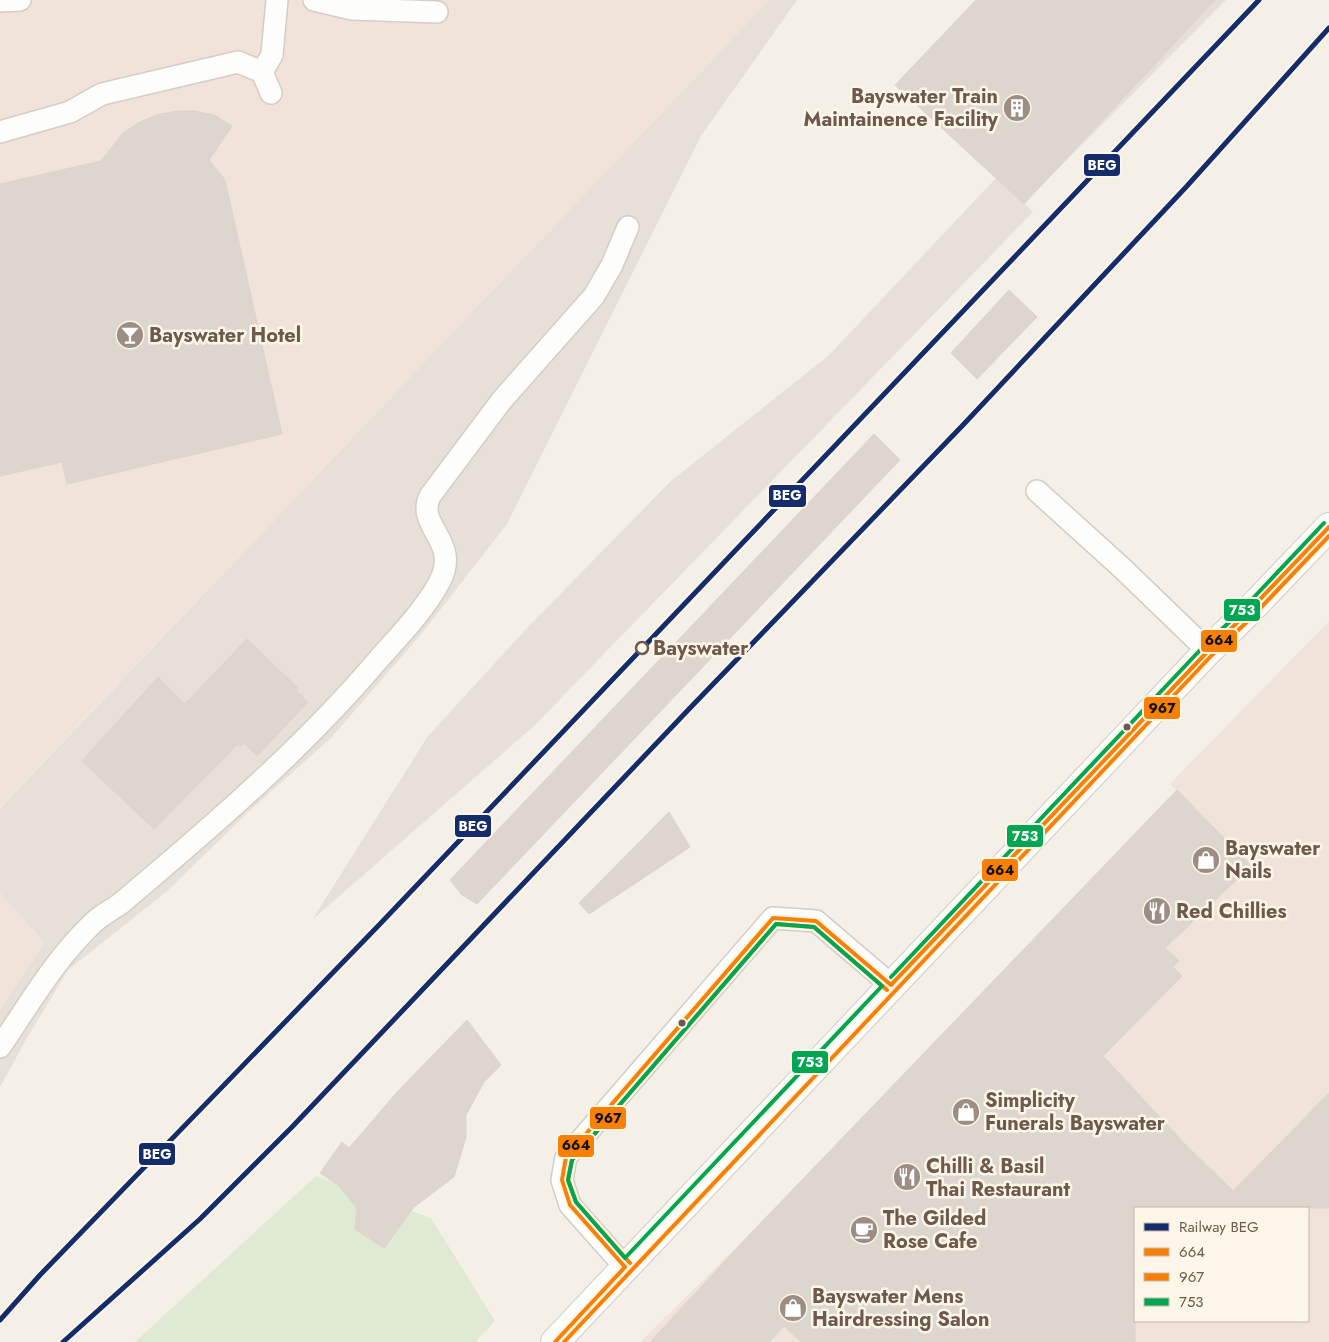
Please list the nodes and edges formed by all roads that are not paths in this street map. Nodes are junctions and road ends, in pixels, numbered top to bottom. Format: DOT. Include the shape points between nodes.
graph roads {
  1 [pos="20,0"];
  2 [pos="277,0"];
  3 [pos="314,0"];
  4 [pos="0,1"];
  5 [pos="352,4"];
  6 [pos="436,12"];
  7 [pos="262,72"];
  8 [pos="271,92"];
  9 [pos="0,132"];
  10 [pos="628,227"];
  11 [pos="1037,491"];
  12 [pos="1329,527"];
  13 [pos="1208,651"];
  14 [pos="891,985"];
  15 [pos="0,1047"];
  16 [pos="625,1267"];
  17 [pos="555,1342"];
  1 -- 4 [label="lane"];
  2 -- 7 [label="lane" via="272,55"];
  3 -- 5 [label="lane"];
  5 -- 6 [label="lane"];
  7 -- 8 [label="lane"];
  7 -- 9 [label="lane" via="238,62 102,94 70,112"];
  10 -- 15 [label="lane" via="594,296 502,400 426,503 430,522 444,546 446,558 444,573 422,608 347,696 274,769 75,941"];
  11 -- 13 [label="lane"];
  12 -- 13 [label="main road"];
  13 -- 14 [label="main road"];
  14 -- 16 [label="main road"];
  14 -- 16 [label="lane" via="816,921 774,918 566,1157 562,1180 570,1205"];
  16 -- 17 [label="main road"];
}
